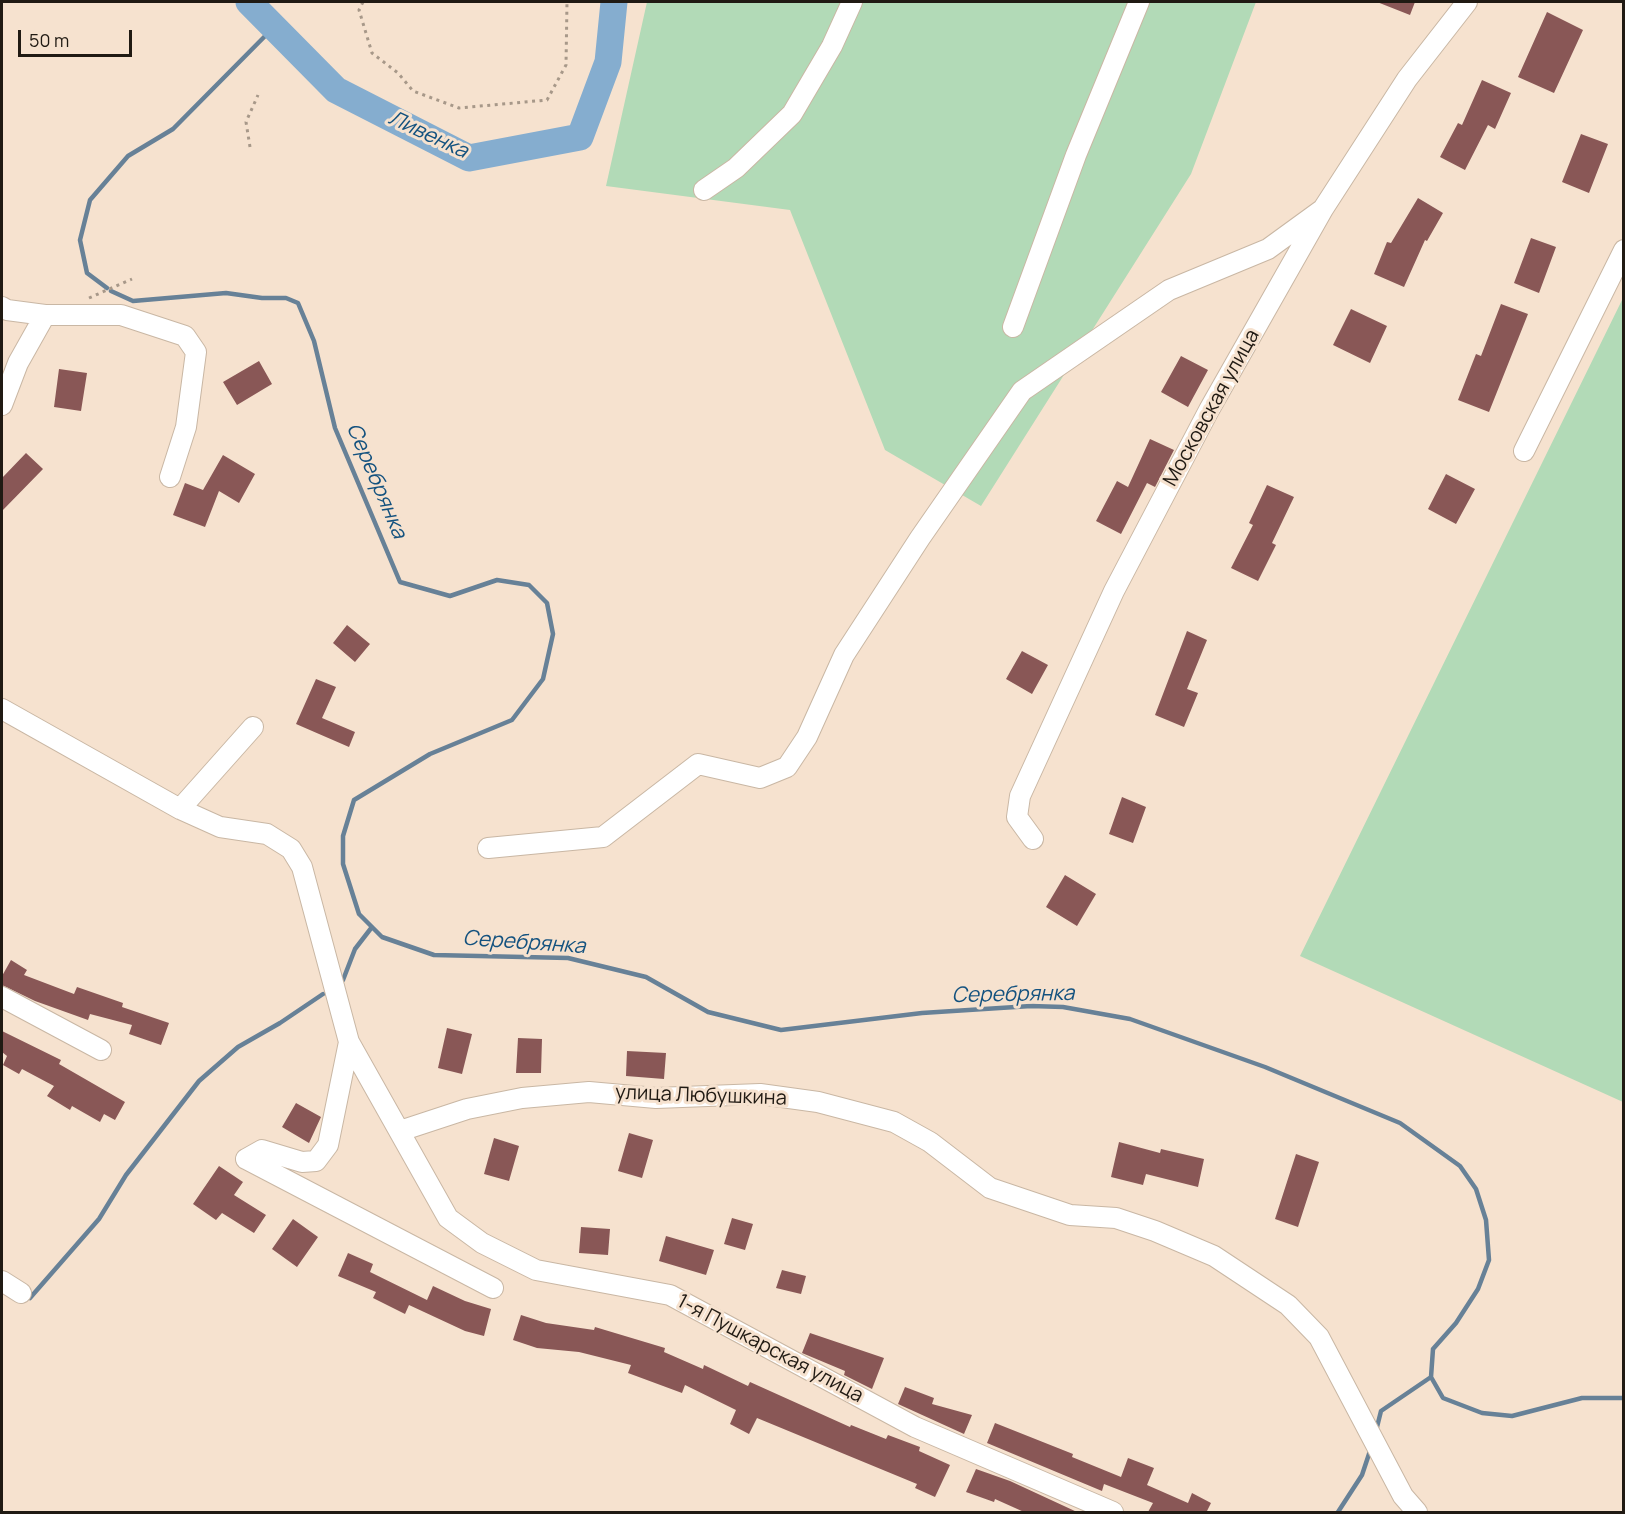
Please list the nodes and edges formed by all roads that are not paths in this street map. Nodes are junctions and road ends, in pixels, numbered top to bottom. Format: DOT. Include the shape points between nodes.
graph roads {
  1 [pos="852,2"];
  2 [pos="1139,2"];
  3 [pos="1467,2"];
  4 [pos="704,190"];
  5 [pos="1323,209"];
  6 [pos="1623,250"];
  7 [pos="2,307"];
  8 [pos="45,315"];
  9 [pos="1013,327"];
  10 [pos="2,405"];
  11 [pos="1524,452"];
  12 [pos="170,477"];
  13 [pos="2,709"];
  14 [pos="253,727"];
  15 [pos="180,809"];
  16 [pos="1033,839"];
  17 [pos="488,848"];
  18 [pos="2,997"];
  19 [pos="349,1042"];
  20 [pos="101,1050"];
  21 [pos="400,1131"];
  22 [pos="2,1281"];
  23 [pos="492,1288"];
  24 [pos="21,1293"];
  25 [pos="1113,1512"];
  26 [pos="1417,1512"];
  1 -- 4 [label="street" via="832,46 792,114 736,168"];
  2 -- 9 [label="street" via="1076,155"];
  3 -- 5 [label="street, Московская улица" via="1407,79"];
  5 -- 16 [label="street, Московская улица" via="1209,410 1114,591 1060,707 1020,796 1017,817"];
  5 -- 17 [label="street" via="1268,249 1169,290 1022,391 844,655 807,737 787,767 760,778 698,764 603,837"];
  6 -- 11 [label="street"];
  7 -- 8 [label="street"];
  8 -- 10 [label="street" via="18,363"];
  8 -- 12 [label="street" via="121,315 185,336 196,352 186,427"];
  13 -- 15 [label="street"];
  14 -- 15 [label="street"];
  15 -- 19 [label="street" via="220,826 267,834 291,849 302,867"];
  18 -- 20 [label="street"];
  19 -- 21 [label="street, 1-я Пушкарская улица"];
  19 -- 23 [label="street" via="328,1145 316,1161 302,1162 262,1150 246,1159"];
  21 -- 25 [label="street, 1-я Пушкарская улица" via="448,1218 482,1243 536,1270 670,1295 915,1427"];
  21 -- 26 [label="street, улица Любушкина" via="467,1109 522,1098 589,1092 656,1098 760,1094 818,1102 894,1122 930,1142 990,1188 1070,1215 1116,1218 1155,1231 1214,1257 1288,1305 1319,1337 1403,1496"];
  22 -- 24 [label="street"];
}
